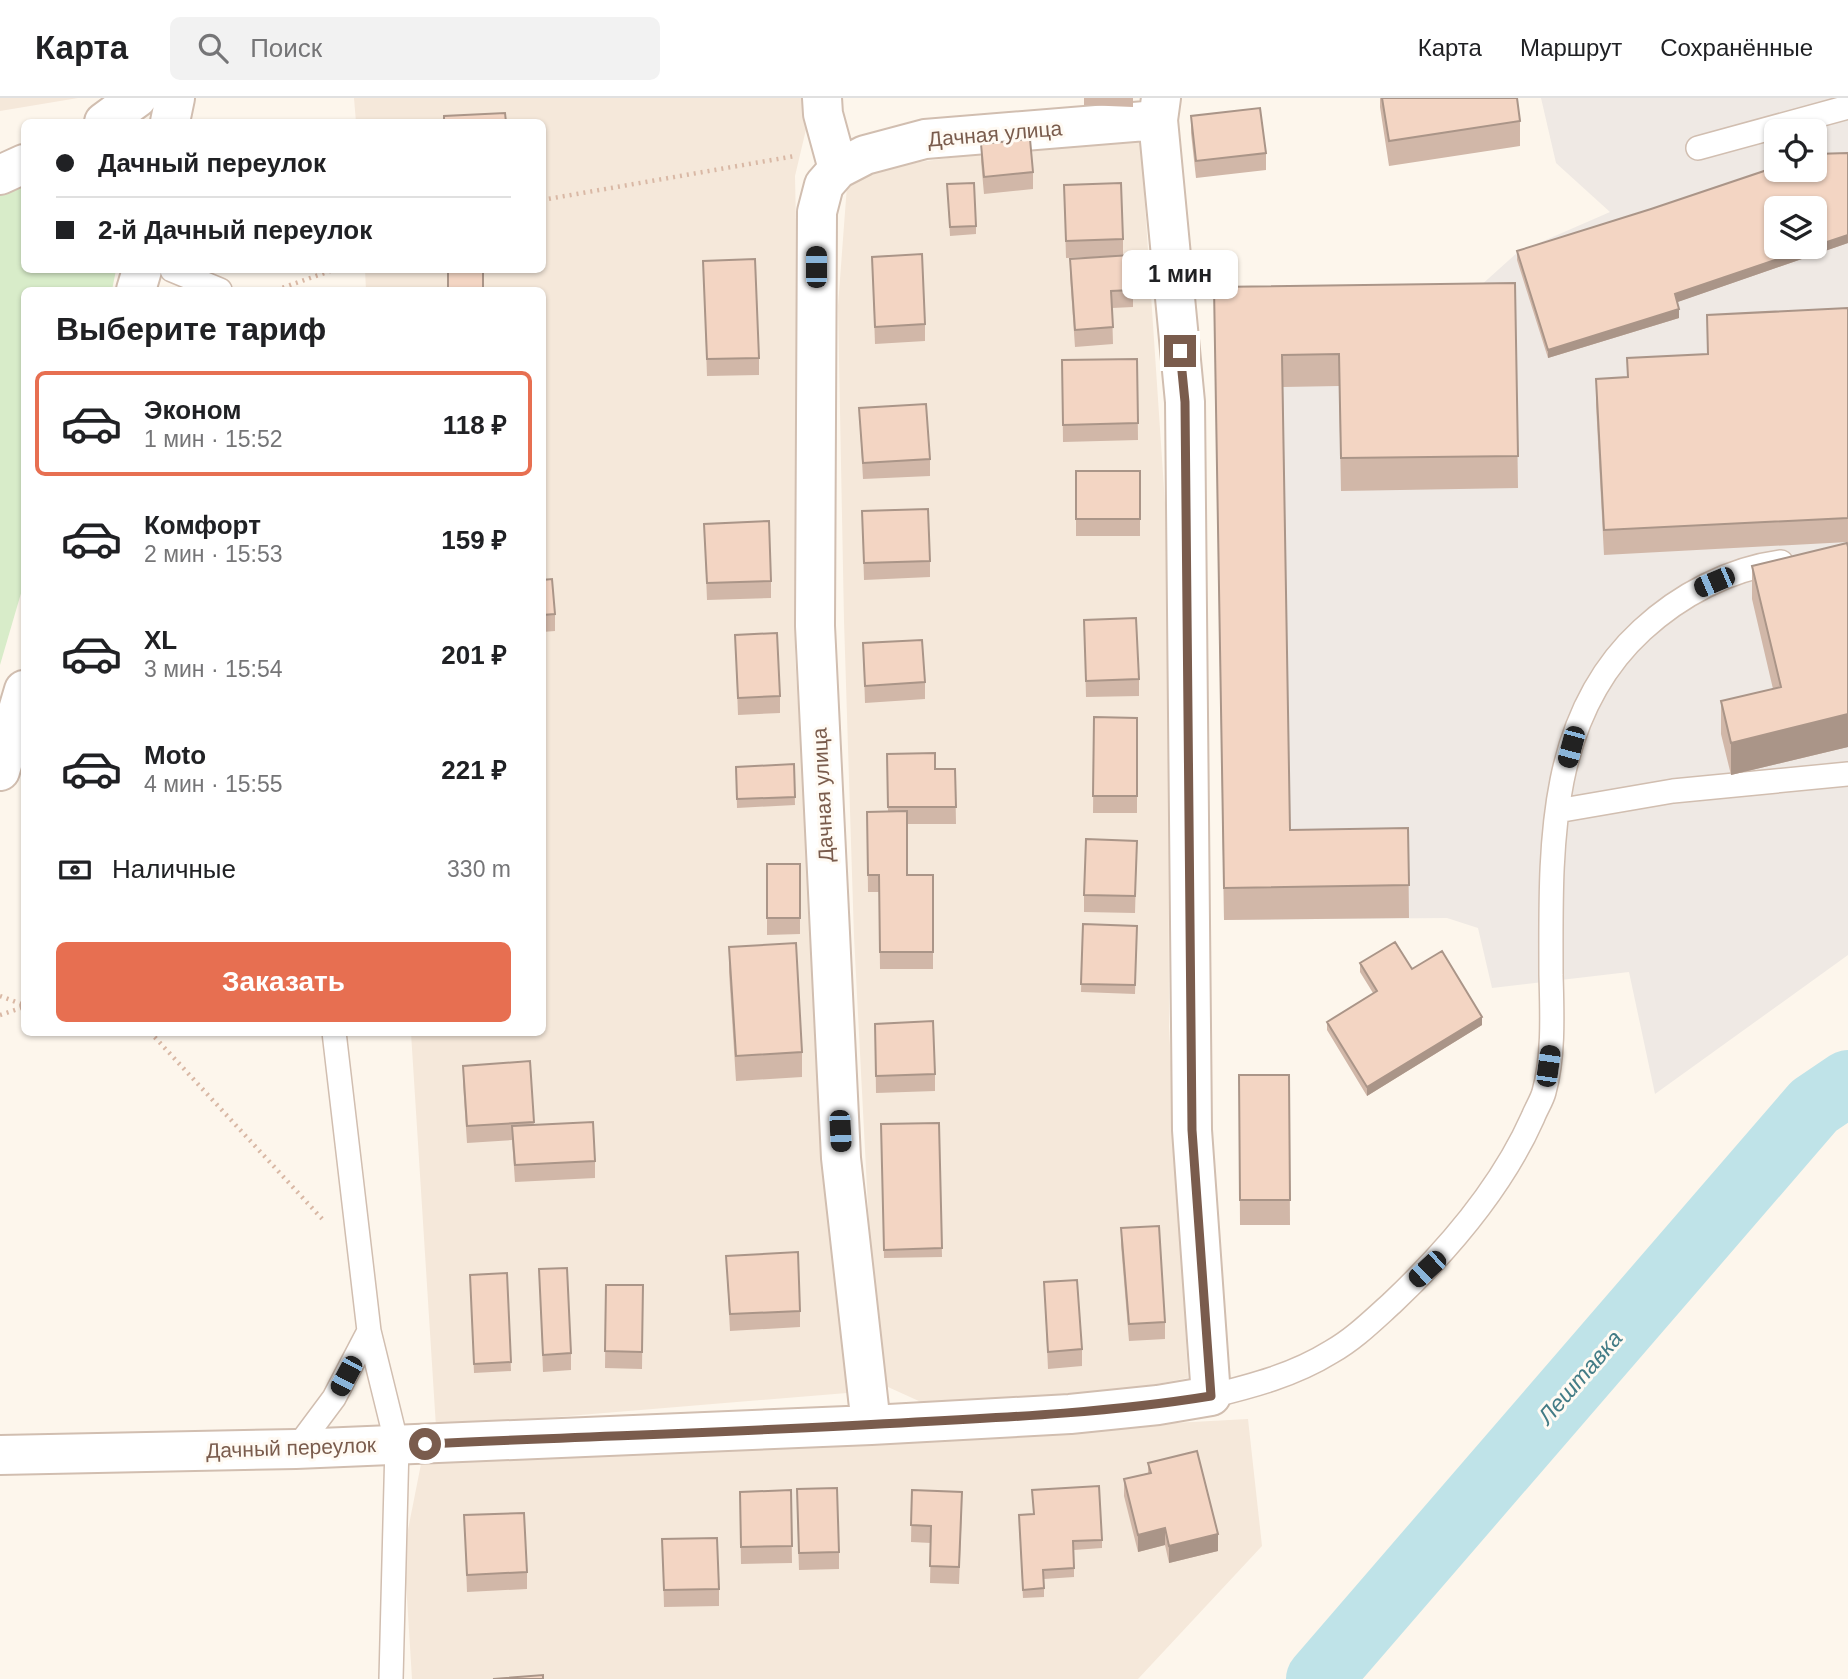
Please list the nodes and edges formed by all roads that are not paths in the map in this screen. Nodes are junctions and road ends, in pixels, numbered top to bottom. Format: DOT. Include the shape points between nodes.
graph roads {
  1 [pos="137,98"];
  2 [pos="175,98"];
  3 [pos="822,98"];
  4 [pos="1848,107"];
  5 [pos="1159,109"];
  6 [pos="105,114"];
  7 [pos="171,119"];
  8 [pos="1698,148"];
  9 [pos="838,169"];
  10 [pos="179,273"];
  11 [pos="213,287"];
  12 [pos="1799,560"];
  13 [pos="21,700"];
  14 [pos="0,771"];
  15 [pos="1848,774"];
  16 [pos="1557,811"];
  17 [pos="334,1036"];
  18 [pos="369,1331"];
  19 [pos="1211,1396"];
  20 [pos="871,1425"];
  21 [pos="397,1445"];
  22 [pos="296,1449"];
  23 [pos="0,1455"];
  24 [pos="391,1679"];
  1 -- 6 [label="street"];
  2 -- 7 [label="street"];
  3 -- 9 [label="street" via="822,114"];
  4 -- 8 [label="lane"];
  5 -- 9 [label="street, Дачная улица" via="925,139 865,155"];
  5 -- 19 [label="street" via="1185,402 1192,1130"];
  9 -- 20 [label="street, Дачная улица" via="824,185 817,212 815,626 841,1158"];
  10 -- 11 [label="lane"];
  12 -- 16 [label="lane" via="1731,575 1697,589 1622,647 1600,676 1576,726"];
  13 -- 14 [label="street"];
  15 -- 16 [label="lane" via="1673,791"];
  16 -- 19 [label="lane" via="1551,866 1552,1039 1544,1092 1524,1137 1492,1190 1427,1269 1359,1334 1299,1369"];
  17 -- 18 [label="lane"];
  18 -- 21 [label="lane"];
  18 -- 22 [label="lane" via="334,1398"];
  19 -- 20 [label="street, Дачный переулок" via="1070,1414"];
  20 -- 21 [label="street, Дачный переулок"];
  21 -- 22 [label="street, Дачный переулок"];
  21 -- 24 [label="lane"];
  22 -- 23 [label="street, Дачный переулок"];
}
